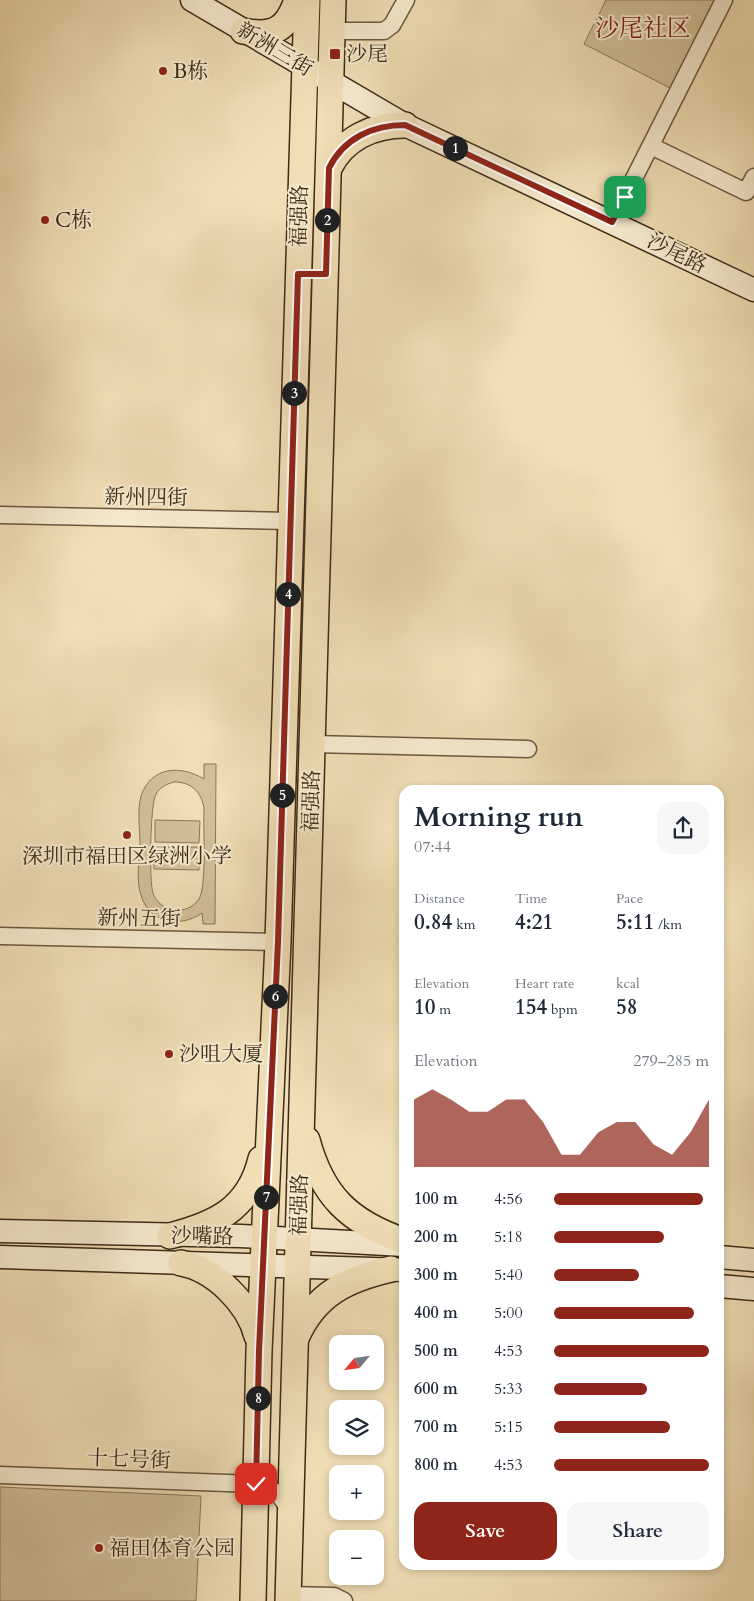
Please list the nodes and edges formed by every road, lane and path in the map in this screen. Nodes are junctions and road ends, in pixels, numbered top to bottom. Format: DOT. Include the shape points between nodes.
graph roads {
  1 [pos="192,0"];
  2 [pos="297,0"];
  3 [pos="307,0"];
  4 [pos="333,0"];
  5 [pos="406,0"];
  6 [pos="724,0"];
  7 [pos="244,30"];
  8 [pos="332,31"];
  9 [pos="303,66"];
  10 [pos="331,83"];
  11 [pos="405,125"];
  12 [pos="651,146"];
  13 [pos="329,168"];
  14 [pos="754,177"];
  15 [pos="612,222"];
  16 [pos="298,274"];
  17 [pos="326,274"];
  18 [pos="754,290"];
  19 [pos="0,515"];
  20 [pos="291,521"];
  21 [pos="312,744"];
  22 [pos="528,749"];
  23 [pos="0,936"];
  24 [pos="278,942"];
  25 [pos="302,1115"];
  26 [pos="270,1120"];
  27 [pos="0,1231"];
  28 [pos="170,1236"];
  29 [pos="264,1238"];
  30 [pos="298,1239"];
  31 [pos="399,1239"];
  32 [pos="399,1245"];
  33 [pos="0,1257"];
  34 [pos="724,1257"];
  35 [pos="754,1260"];
  36 [pos="181,1263"];
  37 [pos="263,1265"];
  38 [pos="297,1266"];
  39 [pos="397,1269"];
  40 [pos="724,1286"];
  41 [pos="754,1289"];
  42 [pos="295,1341"];
  43 [pos="259,1351"];
  44 [pos="0,1475"];
  45 [pos="256,1484"];
  46 [pos="290,1515"];
  47 [pos="288,1598"];
  48 [pos="253,1601"];
  49 [pos="344,1601"];
  1 -- 7 [label="street, 新洲三街"];
  2 -- 7 [label="main road" via="290,17 274,32 260,34"];
  3 -- 9 [label="main road, 福强路"];
  4 -- 8 [label="main road, 福强路"];
  5 -- 8 [label="street" via="392,25 384,31"];
  6 -- 12 [label="street"];
  7 -- 9 [label="street, 新洲三街"];
  8 -- 10 [label="main road, 福强路"];
  9 -- 10 [label="street, 新洲三街"];
  9 -- 16 [label="main road, 福强路"];
  10 -- 11 [label="street, 沙尾路"];
  10 -- 13 [label="main road, 福强路"];
  11 -- 13 [label="main road" via="380,127 360,135 335,154"];
  11 -- 15 [label="street, 沙尾路"];
  12 -- 14 [label="street" via="746,192"];
  12 -- 15 [label="street"];
  13 -- 17 [label="main road, 福强路"];
  15 -- 18 [label="street, 沙尾路"];
  16 -- 17 [label="main road"];
  16 -- 20 [label="main road, 福强路"];
  17 -- 21 [label="main road, 福强路"];
  19 -- 20 [label="street, 新州四街"];
  20 -- 24 [label="main road, 福强路"];
  21 -- 22 [label="street"];
  21 -- 25 [label="main road, 福强路"];
  23 -- 24 [label="street, 新州五街"];
  24 -- 26 [label="main road, 福强路"];
  25 -- 30 [label="main road, 福强路"];
  25 -- 31 [label="main road" via="314,1164 340,1206 358,1221"];
  26 -- 28 [label="main road" via="260,1164 246,1194 233,1210 214,1222"];
  26 -- 29 [label="main road, 福强路"];
  27 -- 28 [label="street, 沙嘴路"];
  28 -- 29 [label="street, 沙嘴路"];
  29 -- 30 [label="street, 沙嘴路"];
  29 -- 37 [label="main road, 福强路"];
  30 -- 32 [label="street, 沙嘴路"];
  30 -- 38 [label="main road, 福强路"];
  33 -- 36 [label="street, 沙嘴路"];
  34 -- 35 [label="street"];
  36 -- 37 [label="street, 沙嘴路"];
  36 -- 43 [label="main road" via="207,1274 240,1302 255,1326"];
  37 -- 38 [label="street, 沙嘴路"];
  37 -- 43 [label="main road, 福强路"];
  38 -- 39 [label="street, 沙嘴路"];
  38 -- 42 [label="main road, 福强路"];
  39 -- 42 [label="main road" via="361,1276 338,1288 312,1312"];
  40 -- 41 [label="street"];
  42 -- 46 [label="main road, 福强路"];
  43 -- 45 [label="main road, 福强路"];
  44 -- 45 [label="street, 十七号街"];
  45 -- 46 [label="street" via="274,1491"];
  45 -- 48 [label="main road, 福强路"];
  46 -- 47 [label="main road, 福强路"];
  47 -- 49 [label="street" via="334,1596"];
}
